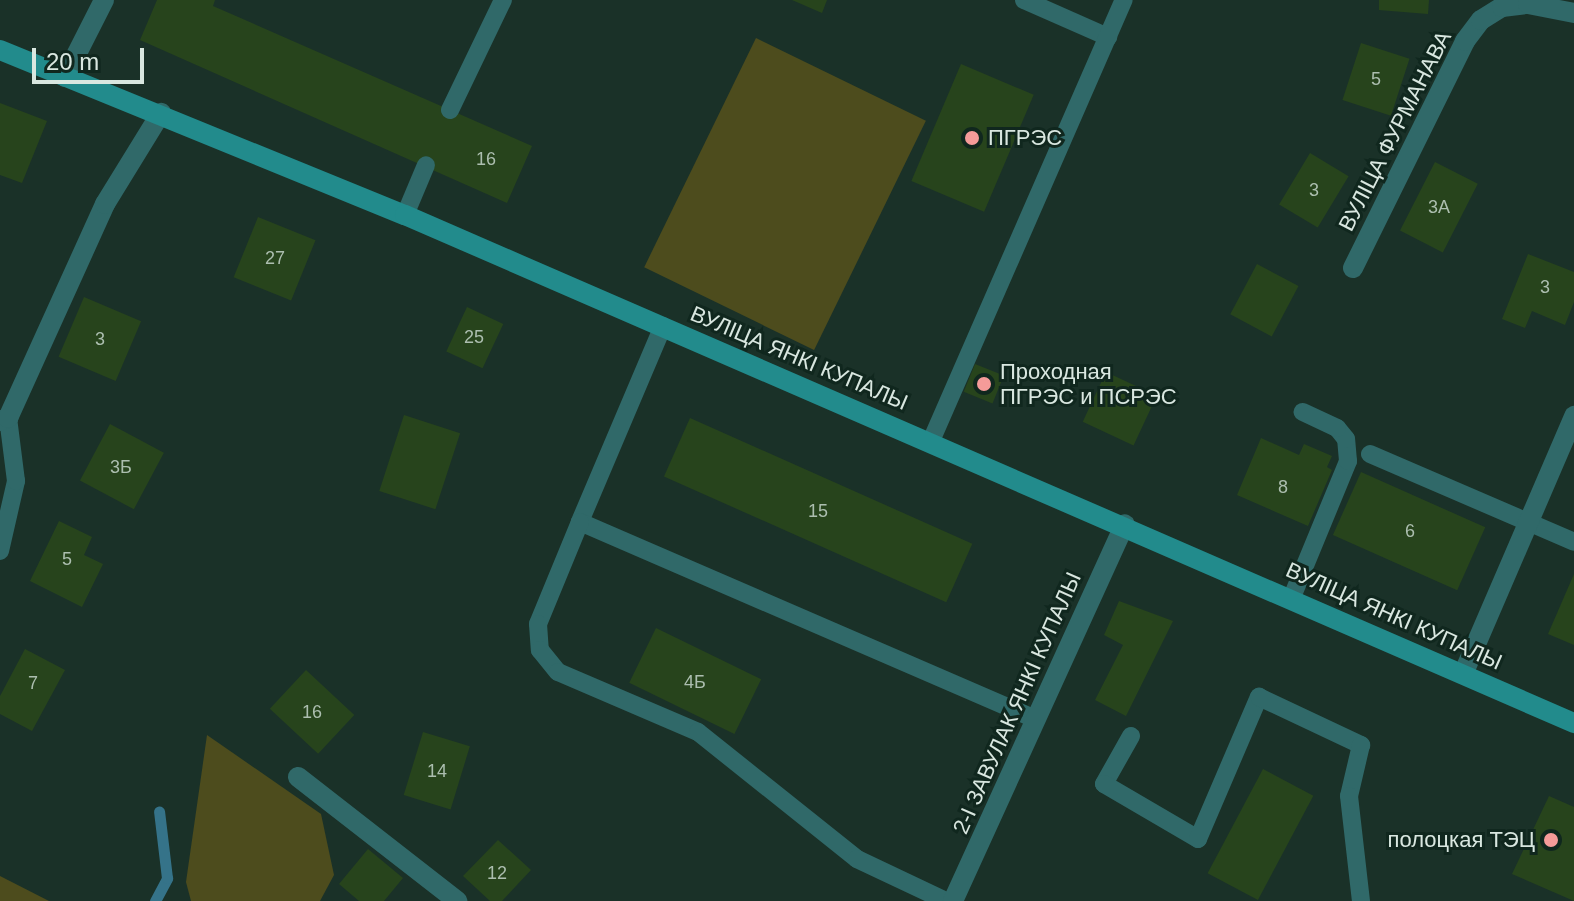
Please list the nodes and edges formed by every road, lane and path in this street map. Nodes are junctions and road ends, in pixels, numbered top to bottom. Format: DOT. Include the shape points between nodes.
graph roads {
  1 [pos="104,0"];
  2 [pos="503,0"];
  3 [pos="1024,0"];
  4 [pos="1124,0"];
  5 [pos="1574,13"];
  6 [pos="1108,37"];
  7 [pos="0,50"];
  8 [pos="65,77"];
  9 [pos="450,110"];
  10 [pos="161,113"];
  11 [pos="426,165"];
  12 [pos="405,215"];
  13 [pos="1353,268"];
  14 [pos="663,326"];
  15 [pos="1302,412"];
  16 [pos="1574,416"];
  17 [pos="4,420"];
  18 [pos="931,441"];
  19 [pos="1370,454"];
  20 [pos="580,522"];
  21 [pos="1528,522"];
  22 [pos="1125,524"];
  23 [pos="1574,542"];
  24 [pos="0,551"];
  25 [pos="1292,597"];
  26 [pos="1464,672"];
  27 [pos="1036,719"];
  28 [pos="1574,723"];
  29 [pos="1131,736"];
  30 [pos="298,777"];
  31 [pos="457,901"];
  32 [pos="946,901"];
  33 [pos="953,901"];
  34 [pos="1361,901"];
  1 -- 8 [label="street"];
  2 -- 9 [label="lane"];
  3 -- 6 [label="lane"];
  4 -- 6 [label="lane"];
  5 -- 13 [label="street, ВУЛІЦА ФУРМАНАВА" via="1528,4 1502,7 1481,20 1465,41"];
  6 -- 18 [label="lane"];
  7 -- 8 [label="street, ВУЛІЦА ЯНКІ КУПАЛЫ"];
  8 -- 10 [label="street, ВУЛІЦА ЯНКІ КУПАЛЫ"];
  10 -- 12 [label="street, ВУЛІЦА ЯНКІ КУПАЛЫ"];
  10 -- 17 [label="street" via="105,204"];
  11 -- 12 [label="lane"];
  12 -- 14 [label="street, ВУЛІЦА ЯНКІ КУПАЛЫ"];
  14 -- 18 [label="street, ВУЛІЦА ЯНКІ КУПАЛЫ"];
  14 -- 20 [label="lane"];
  15 -- 25 [label="lane" via="1337,428 1346,439 1348,461"];
  16 -- 21 [label="street"];
  17 -- 24 [label="lane" via="16,481"];
  18 -- 22 [label="street, ВУЛІЦА ЯНКІ КУПАЛЫ"];
  19 -- 21 [label="lane"];
  20 -- 27 [label="lane"];
  20 -- 32 [label="lane" via="538,624 540,650 558,672 698,732 857,859"];
  21 -- 23 [label="lane"];
  21 -- 26 [label="street"];
  22 -- 25 [label="street, ВУЛІЦА ЯНКІ КУПАЛЫ"];
  22 -- 27 [label="street, 2-І ЗАВУЛАК ЯНКІ КУПАЛЫ"];
  25 -- 26 [label="street, ВУЛІЦА ЯНКІ КУПАЛЫ"];
  26 -- 28 [label="street, ВУЛІЦА ЯНКІ КУПАЛЫ"];
  27 -- 33 [label="street, 2-І ЗАВУЛАК ЯНКІ КУПАЛЫ"];
  29 -- 34 [label="lane" via="1104,784 1198,839 1259,697 1361,745 1349,796"];
  30 -- 31 [label="street"];
}
